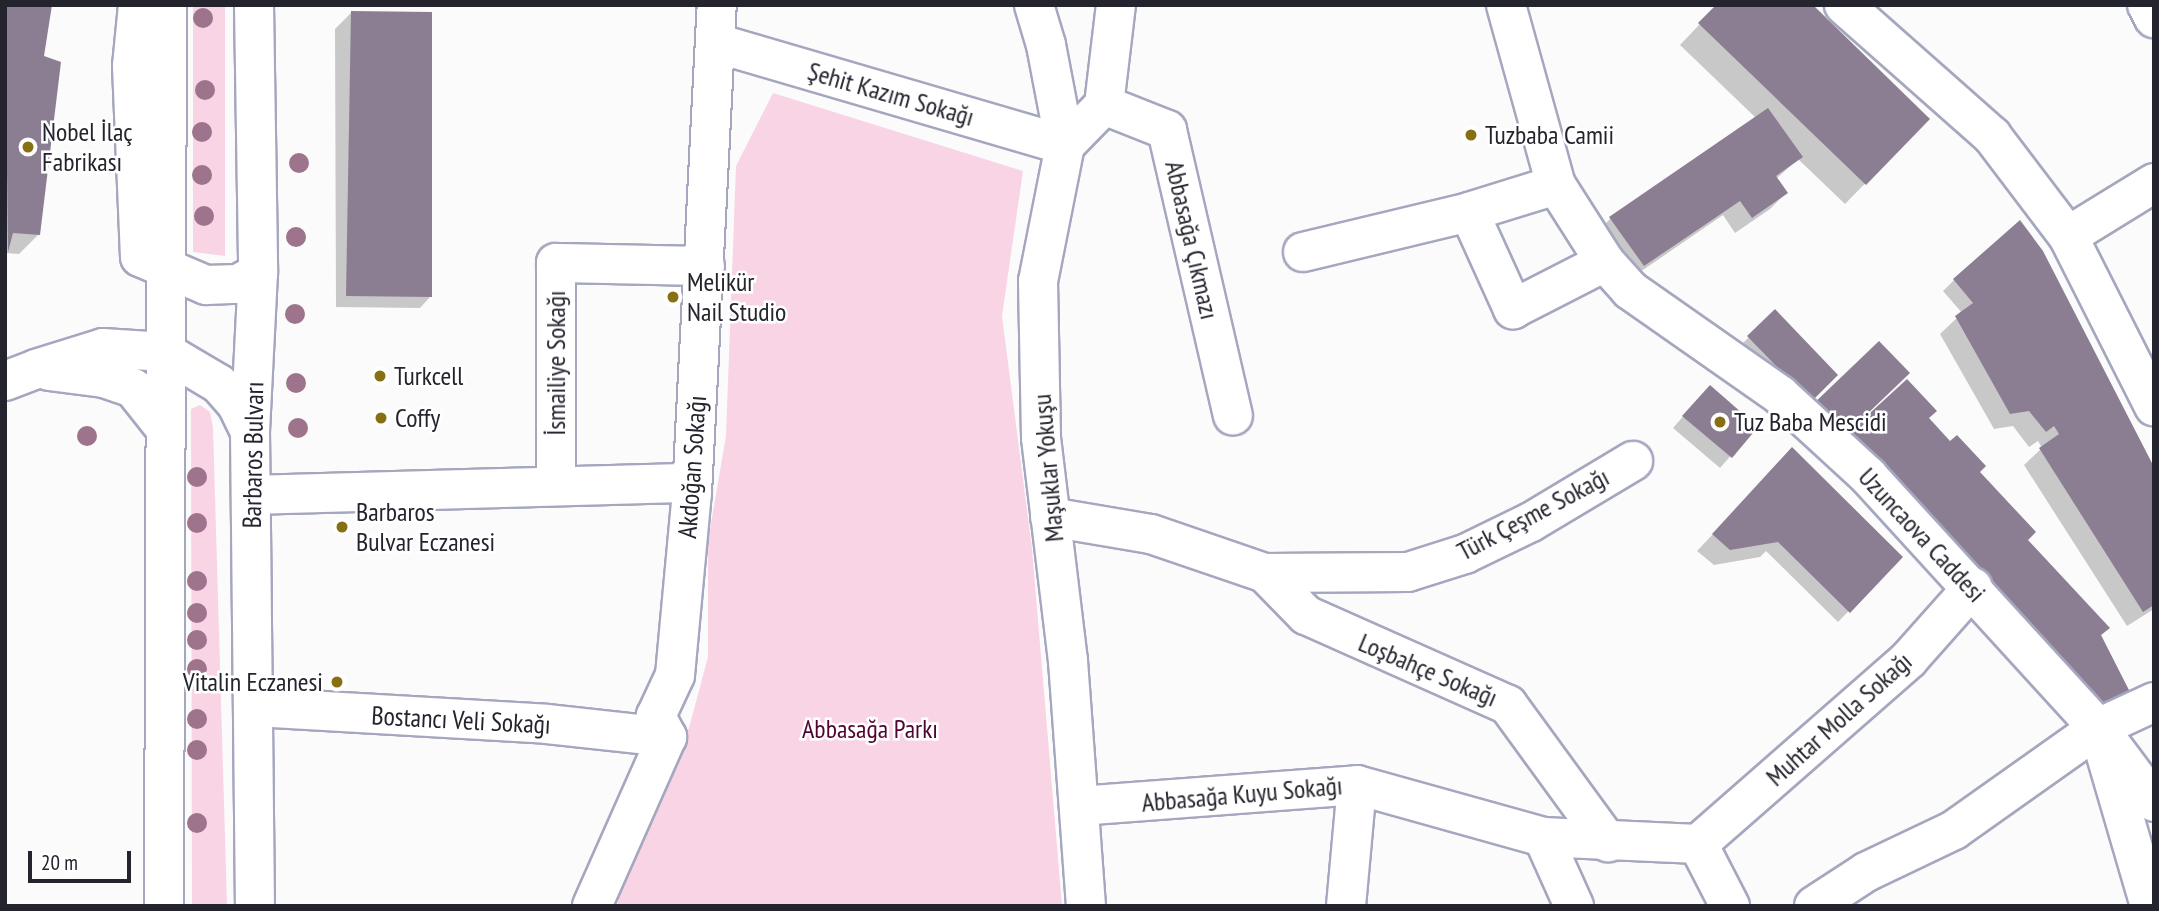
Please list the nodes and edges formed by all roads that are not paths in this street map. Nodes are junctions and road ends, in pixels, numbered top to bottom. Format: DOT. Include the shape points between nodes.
graph roads {
  1 [pos="138,5"];
  2 [pos="167,5"];
  3 [pos="254,5"];
  4 [pos="717,5"];
  5 [pos="1034,5"];
  6 [pos="1116,5"];
  7 [pos="1140,5"];
  8 [pos="1506,5"];
  9 [pos="1844,5"];
  10 [pos="2147,5"];
  11 [pos="2154,18"];
  12 [pos="716,43"];
  13 [pos="1112,48"];
  14 [pos="1104,105"];
  15 [pos="1065,145"];
  16 [pos="2154,183"];
  17 [pos="1556,185"];
  18 [pos="1469,212"];
  19 [pos="2068,236"];
  20 [pos="1303,252"];
  21 [pos="1605,262"];
  22 [pos="705,266"];
  23 [pos="164,270"];
  24 [pos="258,272"];
  25 [pos="165,352"];
  26 [pos="21,375"];
  27 [pos="2154,406"];
  28 [pos="1233,415"];
  29 [pos="164,427"];
  30 [pos="250,432"];
  31 [pos="1633,461"];
  32 [pos="691,483"];
  33 [pos="556,486"];
  34 [pos="251,495"];
  35 [pos="1050,517"];
  36 [pos="1265,573"];
  37 [pos="1973,587"];
  38 [pos="2154,702"];
  39 [pos="255,707"];
  40 [pos="2098,728"];
  41 [pos="667,737"];
  42 [pos="1357,785"];
  43 [pos="2154,802"];
  44 [pos="1079,806"];
  45 [pos="1543,837"];
  46 [pos="1608,842"];
  47 [pos="1698,844"];
  48 [pos="2150,896"];
  49 [pos="164,906"];
  50 [pos="254,906"];
  51 [pos="592,906"];
  52 [pos="1086,906"];
  53 [pos="1346,906"];
  54 [pos="1574,906"];
  55 [pos="1730,906"];
  56 [pos="1814,906"];
  1 -- 23 [label="street" via="132,66 137,246 140,257"];
  2 -- 23 [label="street"];
  3 -- 24 [label="street, Barbaros Bulvarı"];
  4 -- 12 [label="street, Akdoğan Sokağı"];
  5 -- 15 [label="street"];
  6 -- 13 [label="street"];
  7 -- 13 [label="street"];
  8 -- 17 [label="street, Uzuncaova Caddesi"];
  9 -- 19 [label="street" via="1992,135"];
  10 -- 11 [label="street"];
  12 -- 15 [label="street, Şehit Kazım Sokağı"];
  12 -- 22 [label="street, Akdoğan Sokağı"];
  13 -- 14 [label="street"];
  14 -- 15 [label="street"];
  14 -- 28 [label="street, Abbasağa Çıkmazı" via="1167,130"];
  15 -- 35 [label="street, Maşuklar Yokuşu" via="1038,281 1041,438"];
  16 -- 19 [label="street"];
  17 -- 18 [label="street"];
  17 -- 21 [label="street, Uzuncaova Caddesi"];
  18 -- 20 [label="street"];
  18 -- 21 [label="street" via="1513,309"];
  19 -- 27 [label="street"];
  21 -- 37 [label="street, Uzuncaova Caddesi" via="1630,290 1780,395 1885,492"];
  22 -- 32 [label="street, Akdoğan Sokağı"];
  22 -- 33 [label="street, İsmailiye Sokağı" via="556,262"];
  23 -- 24 [label="street" via="223,287"];
  23 -- 25 [label="street"];
  24 -- 30 [label="street, Barbaros Bulvarı"];
  25 -- 26 [label="street" via="103,348"];
  25 -- 29 [label="street"];
  25 -- 30 [label="street" via="219,384 237,405"];
  26 -- 29 [label="street" via="104,378 133,388"];
  29 -- 49 [label="street"];
  30 -- 34 [label="street, Barbaros Bulvarı"];
  31 -- 36 [label="street, Türk Çeşme Sokağı" via="1531,522 1465,554 1408,572"];
  32 -- 33 [label="street"];
  32 -- 41 [label="street, Akdoğan Sokağı" via="675,675 656,716"];
  33 -- 34 [label="street"];
  34 -- 39 [label="street, Barbaros Bulvarı"];
  35 -- 36 [label="street, Loşbahçe Sokağı" via="1151,534"];
  35 -- 44 [label="street, Maşuklar Yokuşu" via="1068,661"];
  36 -- 46 [label="street, Loşbahçe Sokağı" via="1306,615 1508,705"];
  37 -- 40 [label="street, Uzuncaova Caddesi"];
  37 -- 47 [label="street, Muhtar Molla Sokağı" via="1909,659"];
  38 -- 40 [label="street"];
  39 -- 41 [label="street, Bostancı Veli Sokağı" via="547,724"];
  39 -- 50 [label="street, Barbaros Bulvarı"];
  40 -- 43 [label="street"];
  40 -- 48 [label="street, Uzuncaova Caddesi"];
  40 -- 56 [label="street" via="1954,830 1866,872"];
  41 -- 51 [label="street"];
  42 -- 44 [label="street, Abbasağa Kuyu Sokağı"];
  42 -- 45 [label="street, Abbasağa Kuyu Sokağı" via="1469,820"];
  42 -- 53 [label="street"];
  44 -- 52 [label="street, Maşuklar Yokuşu"];
  45 -- 46 [label="street, Abbasağa Kuyu Sokağı"];
  45 -- 54 [label="street"];
  46 -- 47 [label="street"];
  47 -- 55 [label="street"];
}
